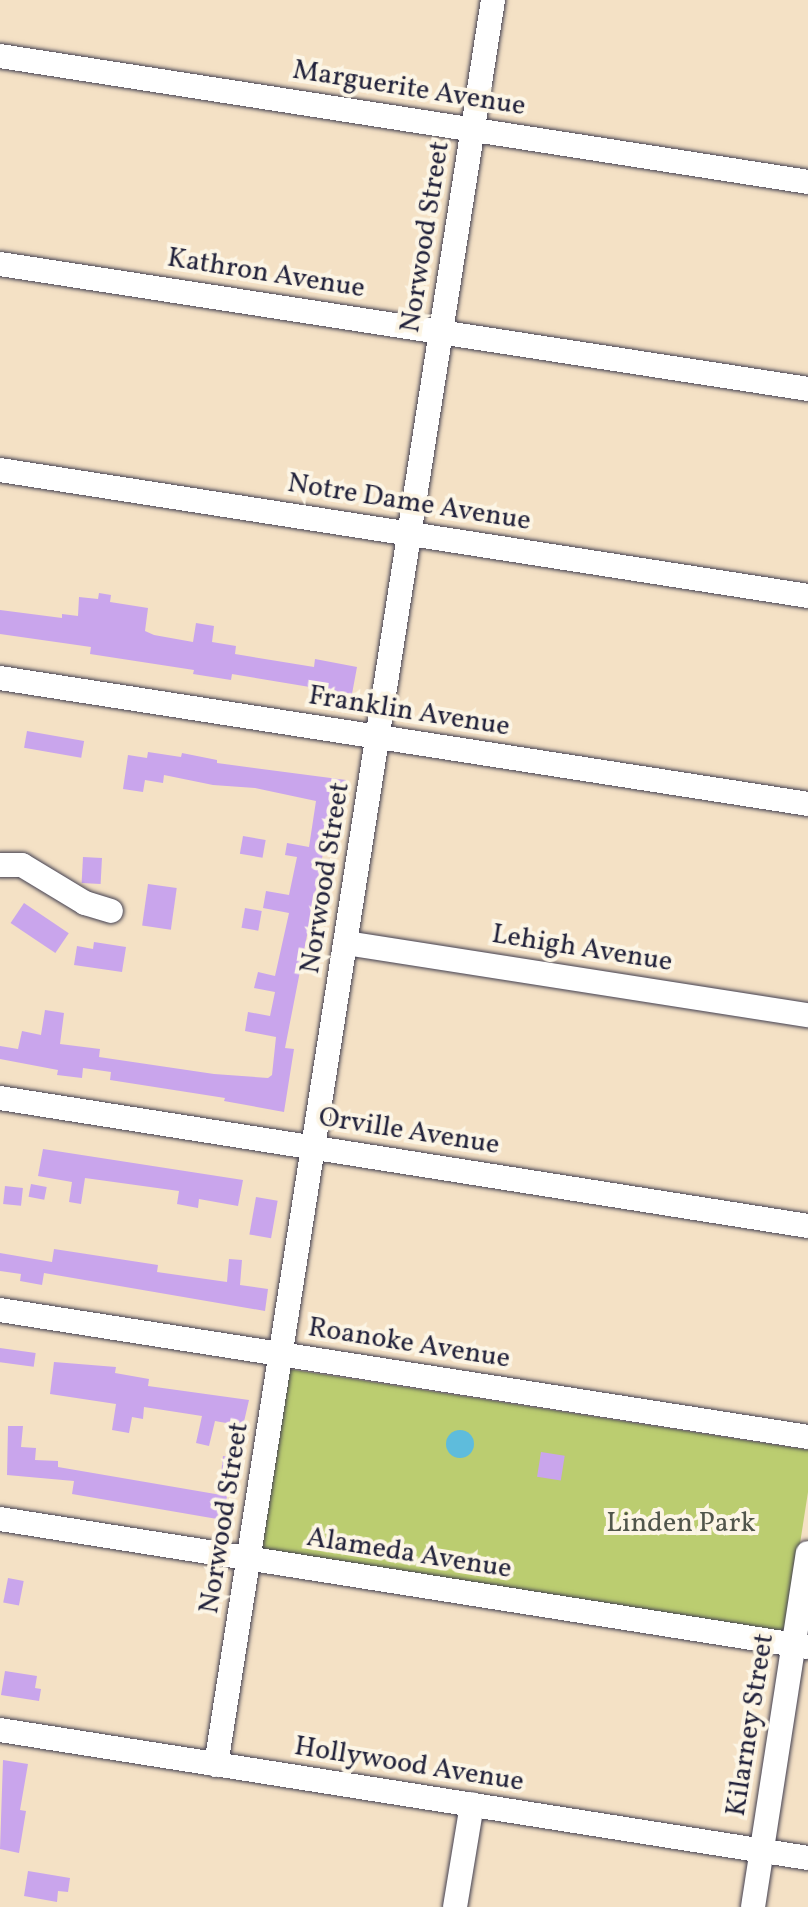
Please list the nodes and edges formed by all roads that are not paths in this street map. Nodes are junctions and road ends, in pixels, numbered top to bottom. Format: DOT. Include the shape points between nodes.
graph roads {
  1 [pos="493,0"];
  2 [pos="0,56"];
  3 [pos="474,130"];
  4 [pos="808,182"];
  5 [pos="0,264"];
  6 [pos="441,332"];
  7 [pos="808,389"];
  8 [pos="0,470"];
  9 [pos="409,534"];
  10 [pos="808,596"];
  11 [pos="0,678"];
  12 [pos="378,738"];
  13 [pos="808,804"];
  14 [pos="0,865"];
  15 [pos="111,911"];
  16 [pos="346,943"];
  17 [pos="808,1015"];
  18 [pos="0,1098"];
  19 [pos="313,1147"];
  20 [pos="808,1226"];
  21 [pos="0,1310"];
  22 [pos="282,1355"];
  23 [pos="808,1437"];
  24 [pos="0,1519"];
  25 [pos="808,1553"];
  26 [pos="248,1558"];
  27 [pos="801,1646"];
  28 [pos="0,1730"];
  29 [pos="216,1765"];
  30 [pos="472,1804"];
  31 [pos="762,1851"];
  32 [pos="808,1858"];
  33 [pos="455,1907"];
  34 [pos="753,1907"];
  1 -- 3 [label="street, Norwood Street"];
  2 -- 3 [label="street, Marguerite Avenue"];
  3 -- 4 [label="street, Marguerite Avenue"];
  3 -- 6 [label="street, Norwood Street"];
  5 -- 6 [label="street, Kathron Avenue"];
  6 -- 7 [label="street, Kathron Avenue"];
  6 -- 9 [label="street, Norwood Street"];
  8 -- 9 [label="street, Notre Dame Avenue"];
  9 -- 10 [label="street, Notre Dame Avenue"];
  9 -- 12 [label="street, Norwood Street"];
  11 -- 12 [label="street, Franklin Avenue"];
  12 -- 13 [label="street, Franklin Avenue"];
  12 -- 16 [label="street, Norwood Street"];
  14 -- 15 [label="street" via="22,865 85,903"];
  16 -- 17 [label="street, Lehigh Avenue"];
  16 -- 19 [label="street, Norwood Street"];
  18 -- 19 [label="street, Orville Avenue"];
  19 -- 20 [label="street, Orville Avenue"];
  19 -- 22 [label="street, Norwood Street"];
  21 -- 22 [label="street, Roanoke Avenue"];
  22 -- 23 [label="street, Roanoke Avenue"];
  22 -- 26 [label="street, Norwood Street"];
  24 -- 26 [label="street, Alameda Avenue"];
  25 -- 27 [label="street, Kilarney Street"];
  26 -- 27 [label="street, Alameda Avenue"];
  26 -- 29 [label="street, Norwood Street"];
  27 -- 31 [label="street, Kilarney Street"];
  28 -- 29 [label="street, Hollywood Avenue"];
  29 -- 30 [label="street, Hollywood Avenue"];
  30 -- 31 [label="street, Hollywood Avenue"];
  30 -- 33 [label="street"];
  31 -- 32 [label="street, Hollywood Avenue"];
  31 -- 34 [label="street, Kilarney Street"];
}
